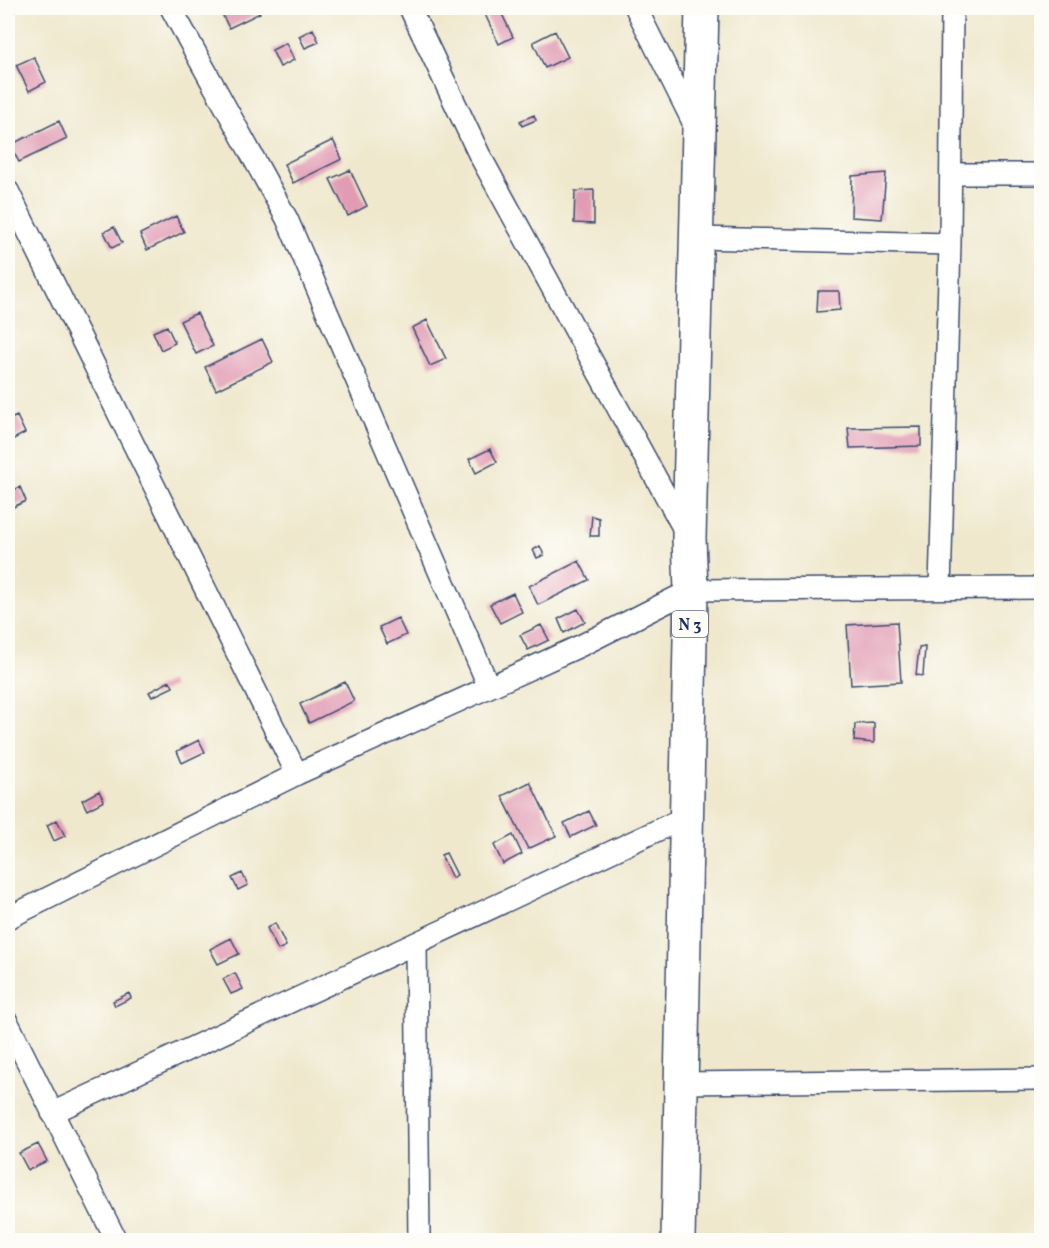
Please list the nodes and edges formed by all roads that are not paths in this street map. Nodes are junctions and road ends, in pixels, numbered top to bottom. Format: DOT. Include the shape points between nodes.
graph roads {
  1 [pos="171,8"];
  2 [pos="410,8"];
  3 [pos="636,8"];
  4 [pos="702,8"];
  5 [pos="952,8"];
  6 [pos="700,136"];
  7 [pos="951,174"];
  8 [pos="1041,174"];
  9 [pos="8,191"];
  10 [pos="698,238"];
  11 [pos="950,244"];
  12 [pos="689,538"];
  13 [pos="940,588"];
  14 [pos="1041,588"];
  15 [pos="691,590"];
  16 [pos="489,687"];
  17 [pos="297,774"];
  18 [pos="686,817"];
  19 [pos="8,918"];
  20 [pos="416,943"];
  21 [pos="8,1023"];
  22 [pos="1041,1079"];
  23 [pos="681,1083"];
  24 [pos="52,1113"];
  25 [pos="116,1240"];
  26 [pos="419,1240"];
  27 [pos="678,1240"];
  1 -- 16 [label="street" via="287,219"];
  2 -- 12 [label="street" via="479,153"];
  3 -- 6 [label="street"];
  4 -- 6 [label="main road, N 3"];
  5 -- 7 [label="street"];
  6 -- 10 [label="main road, N 3"];
  7 -- 8 [label="street"];
  7 -- 11 [label="street"];
  9 -- 17 [label="street"];
  10 -- 11 [label="street"];
  10 -- 12 [label="main road, N 3"];
  11 -- 13 [label="street"];
  12 -- 15 [label="main road, N 3"];
  13 -- 14 [label="street"];
  13 -- 15 [label="street"];
  15 -- 16 [label="street"];
  15 -- 18 [label="main road, N 3"];
  16 -- 17 [label="street"];
  17 -- 19 [label="street"];
  18 -- 20 [label="street"];
  18 -- 23 [label="main road, N 3"];
  20 -- 24 [label="street"];
  20 -- 26 [label="street"];
  21 -- 24 [label="street"];
  22 -- 23 [label="street"];
  23 -- 27 [label="main road, N 3"];
  24 -- 25 [label="street"];
}
